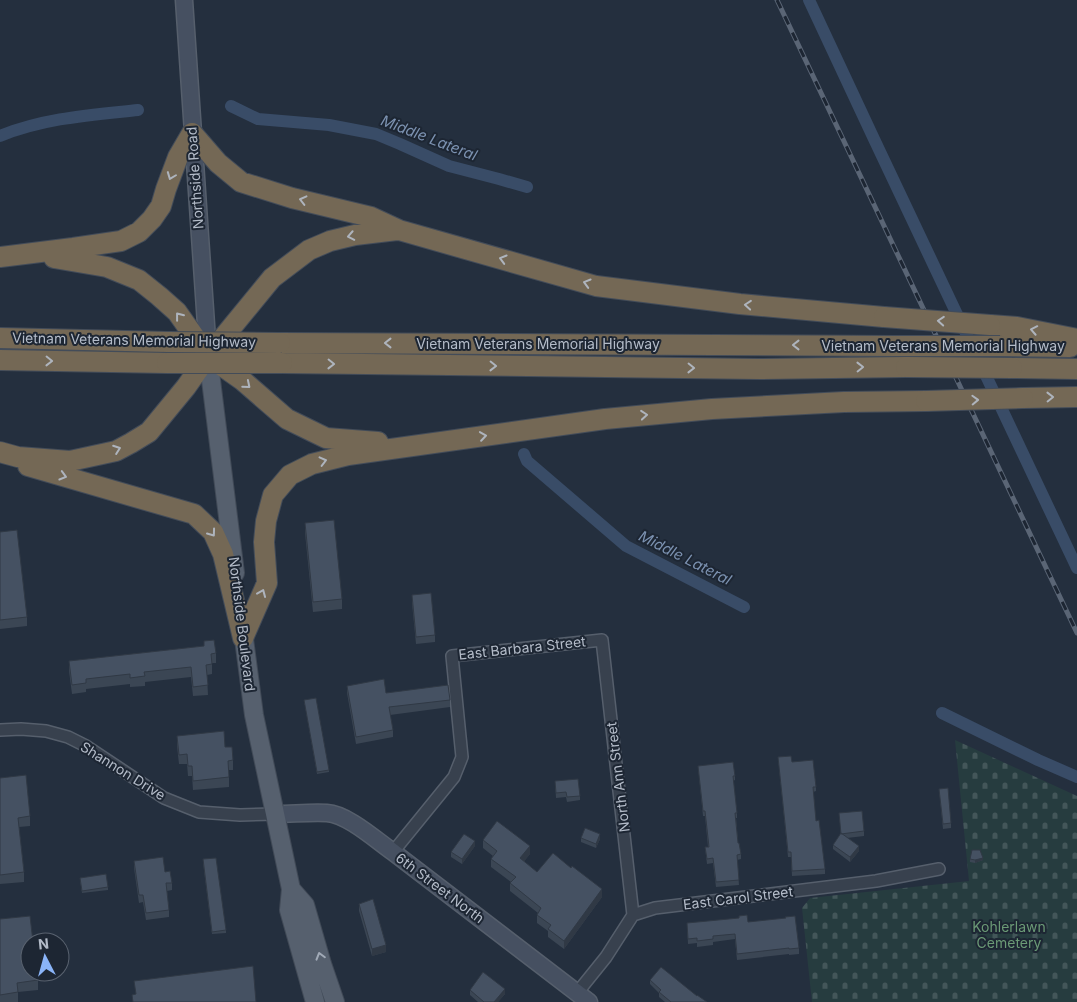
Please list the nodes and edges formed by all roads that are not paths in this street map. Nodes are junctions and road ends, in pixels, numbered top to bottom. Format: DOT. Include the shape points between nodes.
graph roads {
  1 [pos="184,0"];
  2 [pos="192,133"];
  3 [pos="399,230"];
  4 [pos="7,256"];
  5 [pos="0,338"];
  6 [pos="1077,339"];
  7 [pos="1077,347"];
  8 [pos="208,356"];
  9 [pos="0,360"];
  10 [pos="1077,368"];
  11 [pos="1077,397"];
  12 [pos="445,442"];
  13 [pos="0,452"];
  14 [pos="0,456"];
  15 [pos="244,638"];
  16 [pos="602,640"];
  17 [pos="0,730"];
  18 [pos="276,814"];
  19 [pos="393,852"];
  20 [pos="940,869"];
  21 [pos="291,889"];
  22 [pos="633,915"];
  23 [pos="583,997"];
  24 [pos="315,1002"];
  25 [pos="335,1002"];
  1 -- 2 [label="street, Northside Road"];
  3 -- 2 [label="highway, one-way" via="371,217 241,182 218,163"];
  2 -- 4 [label="highway, one-way" via="178,157 161,206 139,232 121,241"];
  2 -- 8 [label="street, Northside Road"];
  6 -- 3 [label="highway, one-way, bridge" via="1017,327 740,304 596,286"];
  3 -- 8 [label="highway, one-way" via="355,235 308,250 272,278"];
  8 -- 4 [label="highway, one-way" via="176,312 138,280 107,267 58,258"];
  7 -- 5 [label="highway, Vietnam Veterans Memorial Highway, one-way, bridge" via="280,343"];
  8 -- 12 [label="highway, one-way" via="287,419 326,438 367,442"];
  13 -- 8 [label="highway, one-way" via="70,461 116,451 149,432"];
  8 -- 15 [label="main road, Northside Boulevard"];
  9 -- 10 [label="highway, Vietnam Veterans Memorial Highway, one-way, bridge" via="758,369"];
  12 -- 11 [label="highway, one-way, bridge" via="605,418 712,409 844,402"];
  15 -- 12 [label="highway, one-way" via="267,583 264,542 272,495 290,475 312,464 348,455"];
  14 -- 15 [label="highway, one-way" via="194,514 213,532 223,554"];
  15 -- 18 [label="main road, Northside Boulevard" via="254,715"];
  16 -- 19 [label="street, East Barbara Street" via="452,656 462,757 454,777"];
  16 -- 22 [label="street, North Ann Street"];
  17 -- 18 [label="street, Shannon Drive" via="46,731 68,738 86,746 164,798 200,812"];
  18 -- 19 [label="street, 6th Street North" via="328,812 345,818"];
  18 -- 21 [label="main road, Northside Boulevard"];
  19 -- 23 [label="street, 6th Street North"];
  20 -- 22 [label="street, East Carol Street" via="876,881 655,908"];
  21 -- 24 [label="main road, Northside Boulevard" via="289,910"];
  25 -- 21 [label="main road, Northside Boulevard, one-way" via="305,905"];
  22 -- 23 [label="street"];
}
